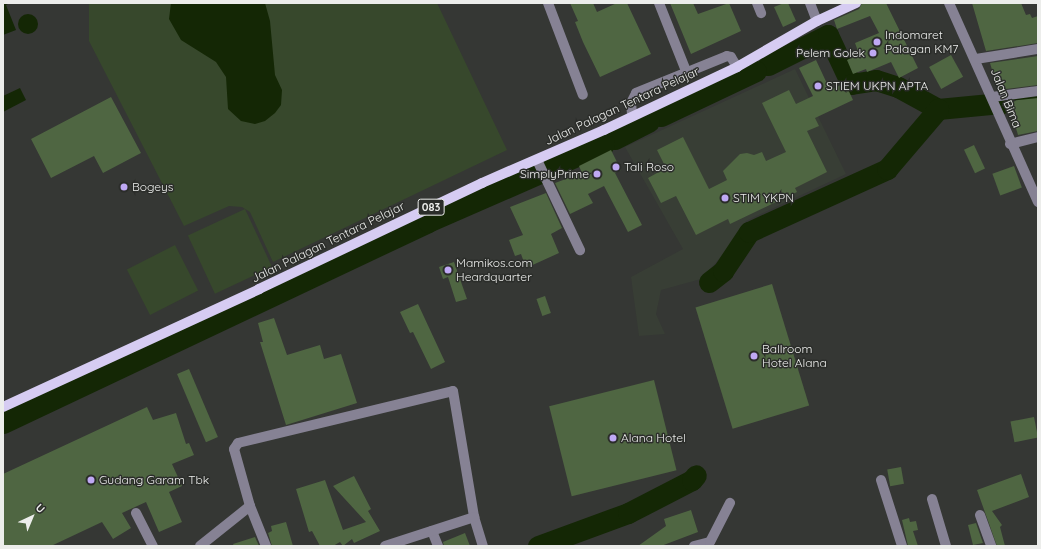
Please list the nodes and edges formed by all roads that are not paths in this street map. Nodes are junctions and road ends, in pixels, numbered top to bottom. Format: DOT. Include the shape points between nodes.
graph roads {
  1 [pos="548,3"];
  2 [pos="659,3"];
  3 [pos="757,3"];
  4 [pos="810,3"];
  5 [pos="856,3"];
  6 [pos="950,3"];
  7 [pos="761,13"];
  8 [pos="817,21"];
  9 [pos="1038,49"];
  10 [pos="976,59"];
  11 [pos="737,67"];
  12 [pos="686,71"];
  13 [pos="1038,91"];
  14 [pos="583,95"];
  15 [pos="993,101"];
  16 [pos="632,114"];
  17 [pos="1038,137"];
  18 [pos="1010,144"];
  19 [pos="537,160"];
  20 [pos="1038,202"];
  21 [pos="580,250"];
  22 [pos="3,407"];
  23 [pos="881,480"];
  24 [pos="932,499"];
  25 [pos="730,503"];
  26 [pos="250,506"];
  27 [pos="136,513"];
  28 [pos="980,516"];
  29 [pos="474,517"];
  30 [pos="432,531"];
  31 [pos="710,544"];
  32 [pos="153,546"];
  33 [pos="200,546"];
  34 [pos="266,546"];
  35 [pos="385,546"];
  36 [pos="438,546"];
  37 [pos="483,546"];
  38 [pos="694,546"];
  39 [pos="902,546"];
  40 [pos="946,546"];
  41 [pos="991,546"];
  1 -- 14 [label="street"];
  2 -- 12 [label="street"];
  3 -- 7 [label="street"];
  4 -- 8 [label="street"];
  5 -- 8 [label="main road, Jalan Palagan Tentara Pelajar / 083"];
  6 -- 10 [label="street, Jalan Bima"];
  8 -- 11 [label="main road, Jalan Palagan Tentara Pelajar / 083"];
  9 -- 10 [label="street"];
  10 -- 15 [label="street, Jalan Bima"];
  11 -- 12 [label="street" via="731,57 726,56"];
  11 -- 16 [label="main road, Jalan Palagan Tentara Pelajar / 083"];
  12 -- 16 [label="street" via="636,93 631,103"];
  13 -- 15 [label="street"];
  15 -- 18 [label="street, Jalan Bima"];
  16 -- 19 [label="main road, Jalan Palagan Tentara Pelajar / 083"];
  17 -- 18 [label="street"];
  18 -- 20 [label="street, Jalan Bima"];
  19 -- 21 [label="street"];
  19 -- 22 [label="main road, Jalan Palagan Tentara Pelajar / 083" via="482,183"];
  23 -- 39 [label="street"];
  24 -- 40 [label="street"];
  25 -- 31 [label="street"];
  26 -- 29 [label="street" via="234,449 238,443 453,391"];
  26 -- 33 [label="street"];
  26 -- 34 [label="street"];
  27 -- 32 [label="street"];
  28 -- 41 [label="street"];
  29 -- 30 [label="street"];
  29 -- 37 [label="street"];
  30 -- 35 [label="street"];
  30 -- 36 [label="street"];
  31 -- 38 [label="street"];
}
